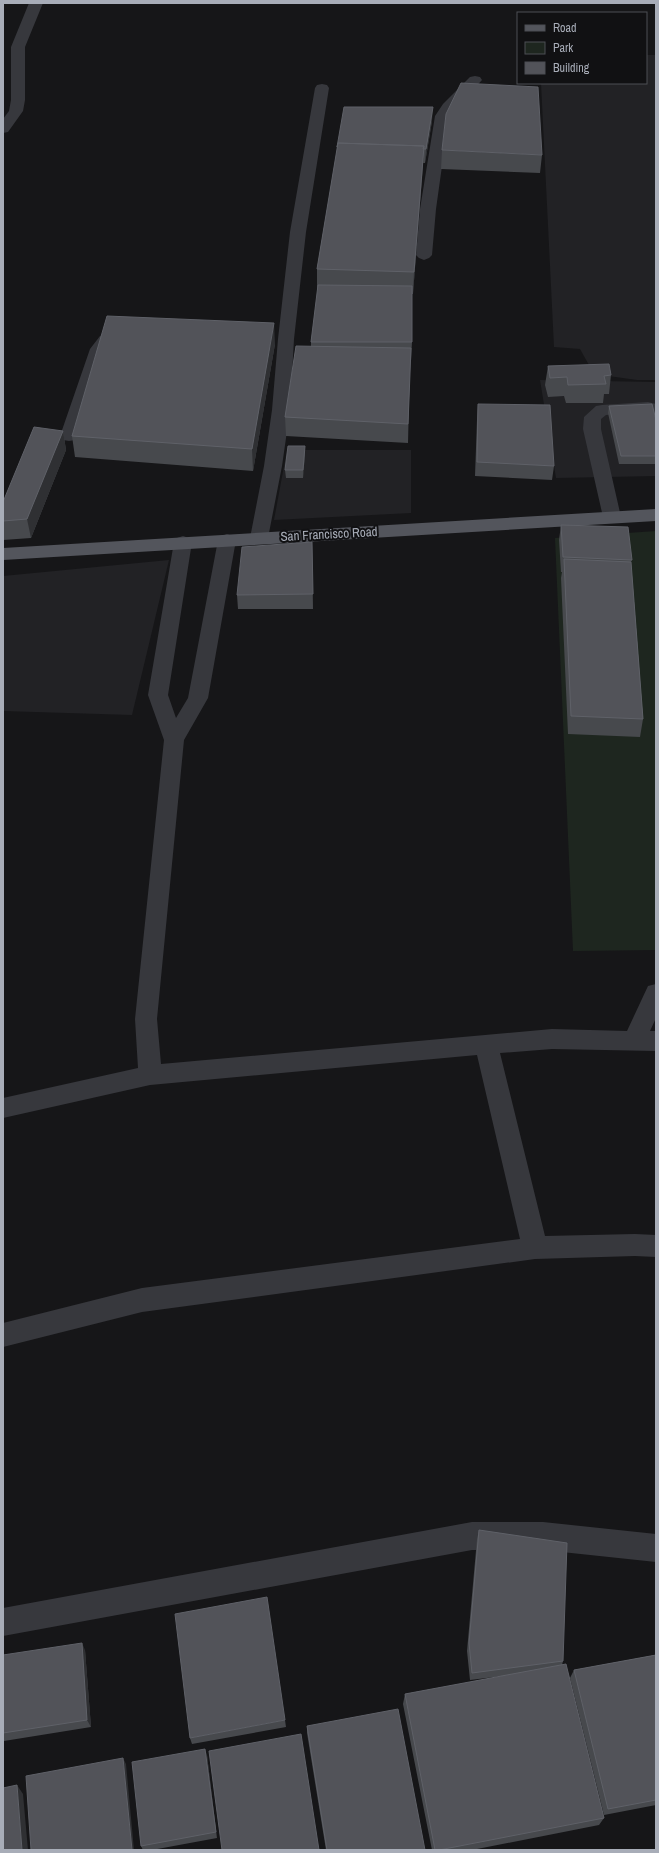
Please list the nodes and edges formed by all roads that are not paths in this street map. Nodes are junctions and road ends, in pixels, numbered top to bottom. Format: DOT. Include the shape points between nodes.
graph roads {
  1 [pos="36,3"];
  2 [pos="3,46"];
  3 [pos="18,47"];
  4 [pos="475,80"];
  5 [pos="322,88"];
  6 [pos="3,128"];
  7 [pos="424,255"];
  8 [pos="120,330"];
  9 [pos="656,409"];
  10 [pos="69,436"];
  11 [pos="656,515"];
  12 [pos="612,517"];
  13 [pos="259,538"];
  14 [pos="227,540"];
  15 [pos="183,542"];
  16 [pos="3,554"];
  17 [pos="174,740"];
  18 [pos="656,992"];
  19 [pos="645,1041"];
  20 [pos="486,1045"];
  21 [pos="150,1075"];
  22 [pos="3,1108"];
  23 [pos="656,1246"];
  24 [pos="535,1248"];
  25 [pos="3,1335"];
  26 [pos="656,1548"];
  27 [pos="3,1622"];
  1 -- 3 [label="street"];
  2 -- 3 [label="street"];
  3 -- 6 [label="street" via="16,111"];
  4 -- 7 [label="street" via="442,116 428,203"];
  5 -- 13 [label="street" via="278,339 281,410"];
  8 -- 10 [label="street" via="108,336 98,349"];
  9 -- 12 [label="street" via="648,407 602,410 593,417 592,429"];
  11 -- 12 [label="main road, San Francisco Road"];
  12 -- 13 [label="main road, San Francisco Road"];
  13 -- 14 [label="main road, San Francisco Road"];
  14 -- 15 [label="main road, San Francisco Road"];
  14 -- 17 [label="street" via="198,698"];
  15 -- 16 [label="main road, San Francisco Road"];
  15 -- 17 [label="street" via="158,695"];
  17 -- 21 [label="street" via="146,1019"];
  18 -- 19 [label="street"];
  19 -- 20 [label="street" via="552,1040"];
  20 -- 21 [label="street"];
  20 -- 24 [label="street"];
  21 -- 22 [label="street"];
  23 -- 24 [label="street"];
  24 -- 25 [label="street" via="142,1300"];
  26 -- 27 [label="street" via="543,1536 472,1536"];
}
